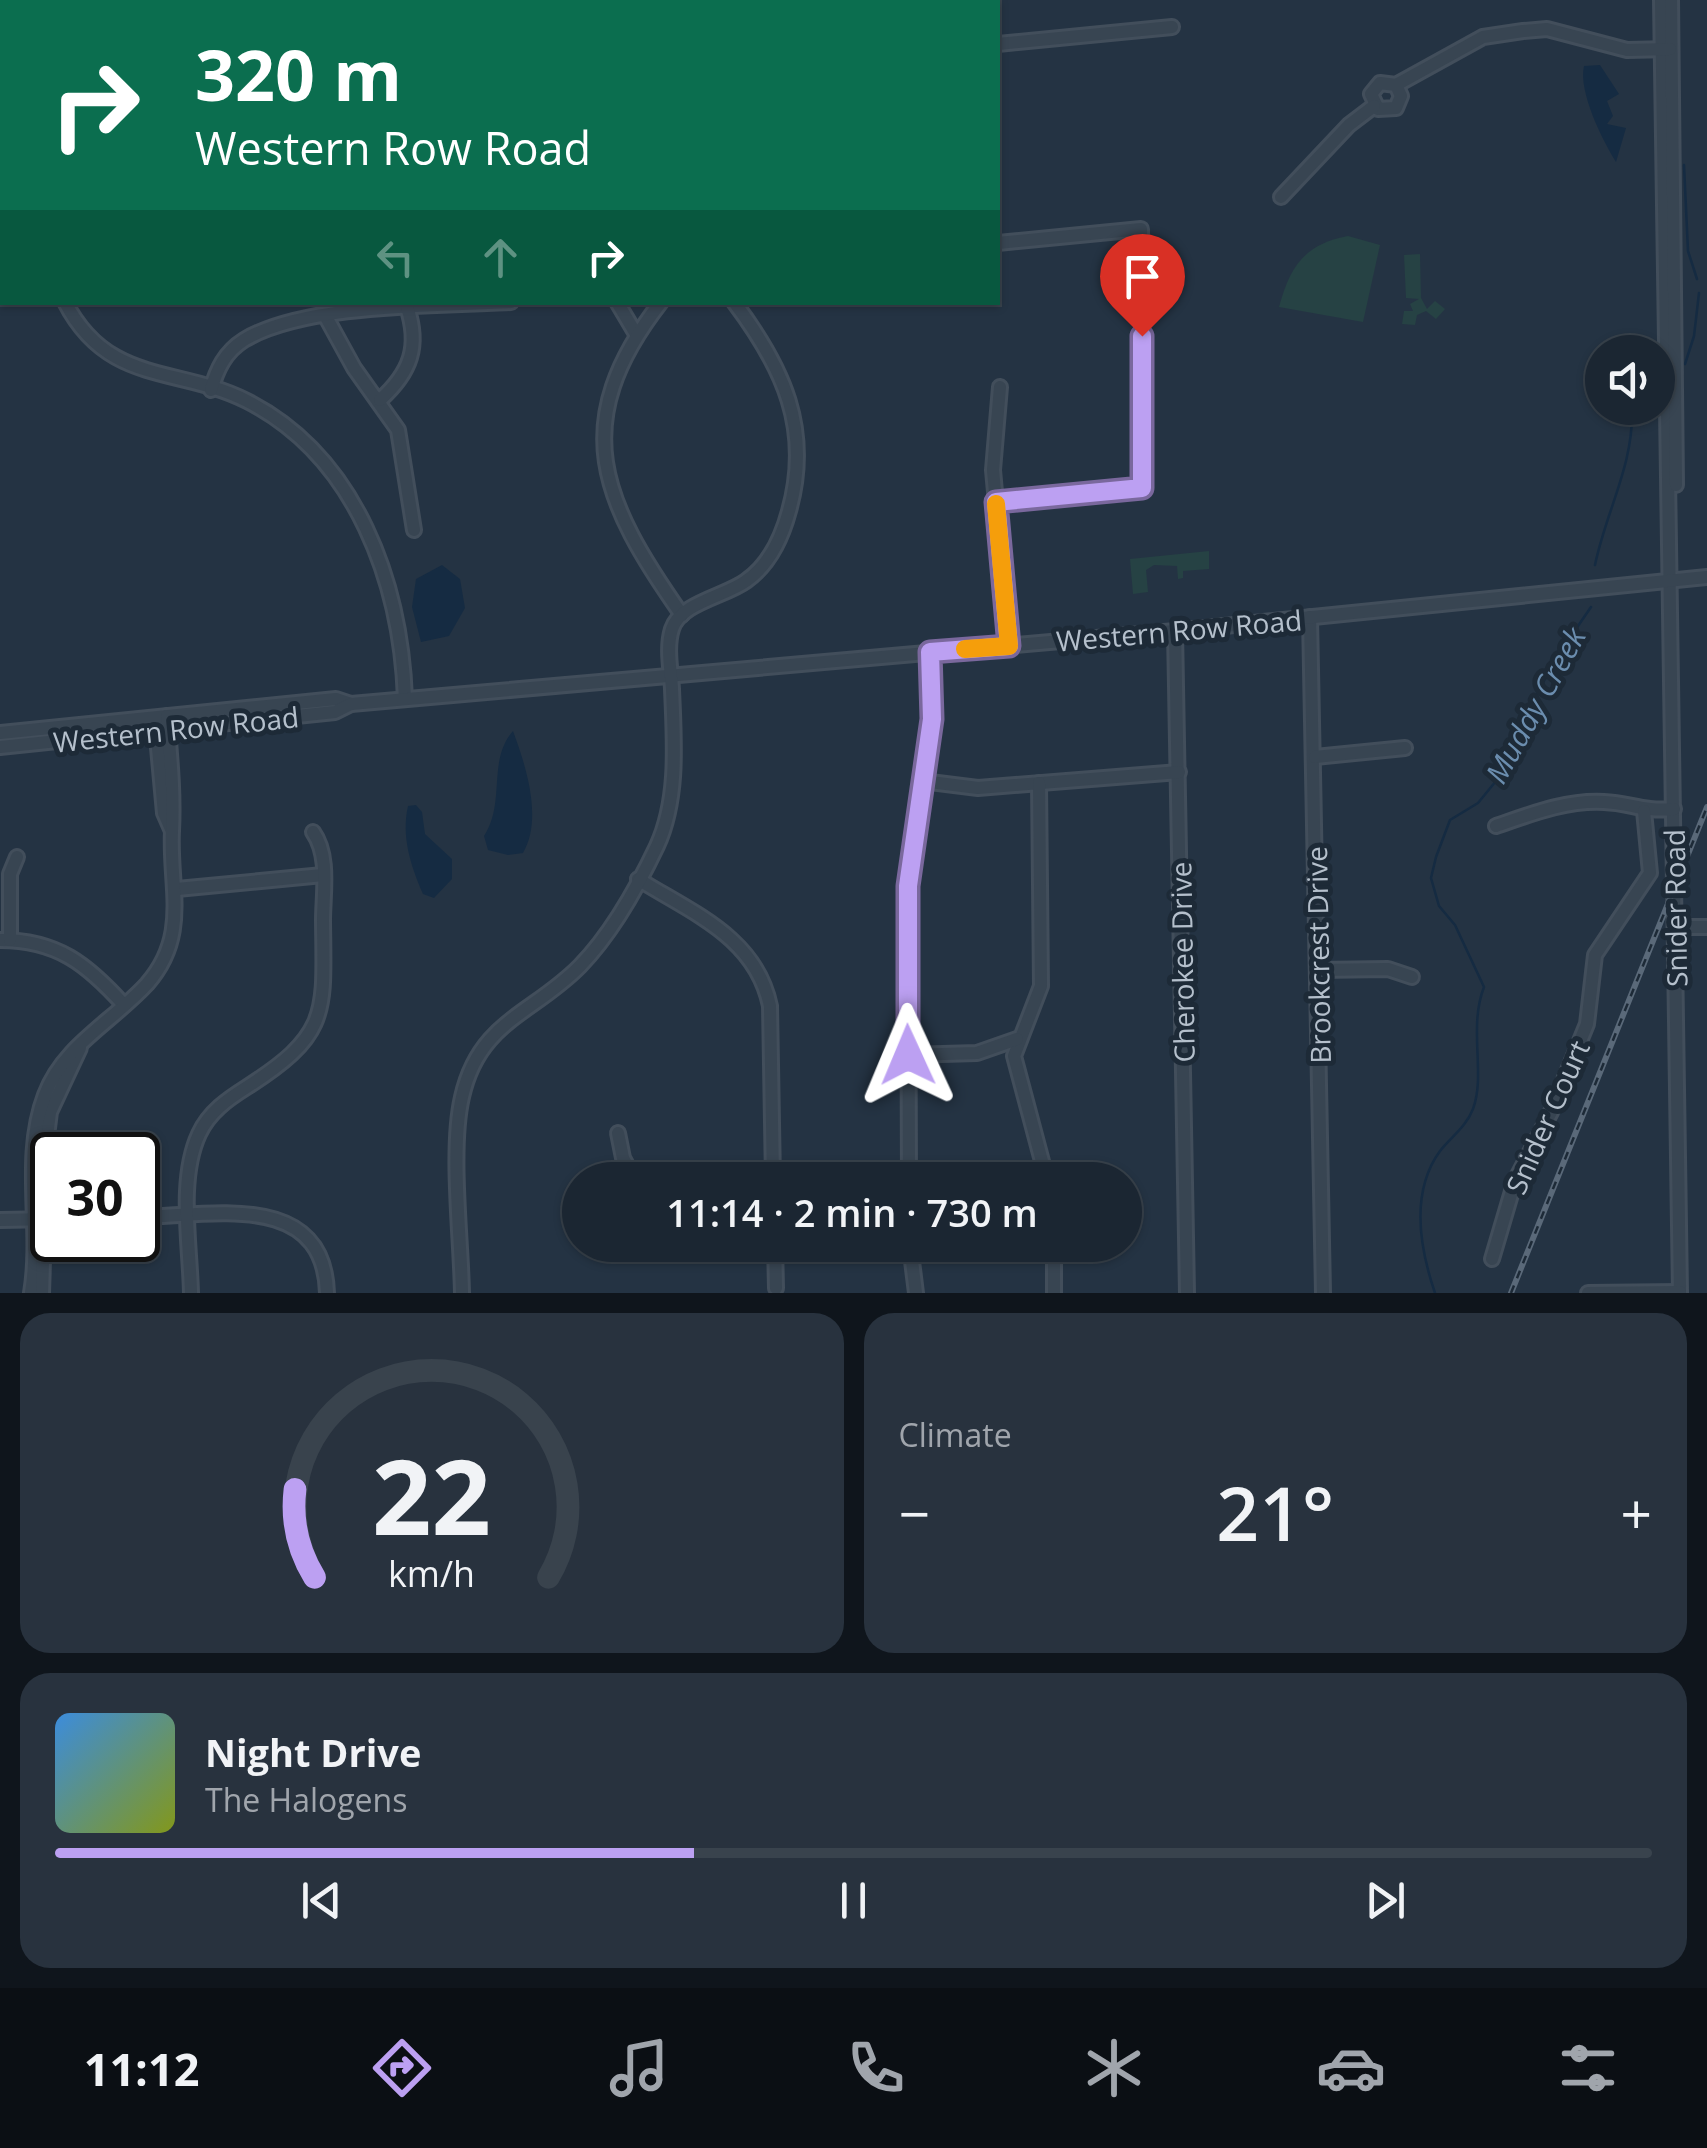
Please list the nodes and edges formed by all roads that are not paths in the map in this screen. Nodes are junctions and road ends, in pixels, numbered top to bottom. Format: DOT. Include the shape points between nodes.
graph roads {
  1 [pos="1661,0"];
  2 [pos="1671,0"];
  3 [pos="1172,27"];
  4 [pos="1000,44"];
  5 [pos="1667,49"];
  6 [pos="1396,85"];
  7 [pos="1374,106"];
  8 [pos="1281,197"];
  9 [pos="1000,243"];
  10 [pos="67,305"];
  11 [pos="449,305"];
  12 [pos="620,305"];
  13 [pos="659,305"];
  14 [pos="736,305"];
  15 [pos="407,307"];
  16 [pos="326,317"];
  17 [pos="636,334"];
  18 [pos="1000,388"];
  19 [pos="210,390"];
  20 [pos="380,400"];
  21 [pos="996,502"];
  22 [pos="414,530"];
  23 [pos="1707,577"];
  24 [pos="1670,581"];
  25 [pos="682,615"];
  26 [pos="1310,617"];
  27 [pos="1176,631"];
  28 [pos="1009,646"];
  29 [pos="930,652"];
  30 [pos="670,674"];
  31 [pos="404,700"];
  32 [pos="162,724"];
  33 [pos="0,734"];
  34 [pos="0,747"];
  35 [pos="1406,748"];
  36 [pos="1315,756"];
  37 [pos="1180,772"];
  38 [pos="922,781"];
  39 [pos="1039,783"];
  40 [pos="1674,809"];
  41 [pos="1644,811"];
  42 [pos="1496,826"];
  43 [pos="313,832"];
  44 [pos="17,857"];
  45 [pos="323,875"];
  46 [pos="638,880"];
  47 [pos="177,888"];
  48 [pos="1676,927"];
  49 [pos="1707,927"];
  50 [pos="5,940"];
  51 [pos="1318,970"];
  52 [pos="1412,977"];
  53 [pos="124,1005"];
  54 [pos="1017,1040"];
  55 [pos="908,1055"];
  56 [pos="47,1132"];
  57 [pos="618,1133"];
  58 [pos="625,1162"];
  59 [pos="774,1162"];
  60 [pos="909,1162"];
  61 [pos="1042,1162"];
  62 [pos="190,1216"];
  63 [pos="160,1217"];
  64 [pos="30,1219"];
  65 [pos="0,1220"];
  66 [pos="1492,1259"];
  67 [pos="36,1262"];
  68 [pos="42,1262"];
  69 [pos="775,1262"];
  70 [pos="912,1262"];
  71 [pos="1054,1262"];
  72 [pos="776,1288"];
  73 [pos="1680,1292"];
  74 [pos="31,1293"];
  75 [pos="42,1293"];
  76 [pos="190,1293"];
  77 [pos="326,1293"];
  78 [pos="462,1293"];
  79 [pos="916,1293"];
  80 [pos="1054,1293"];
  81 [pos="1188,1293"];
  82 [pos="1323,1293"];
  83 [pos="1588,1293"];
  1 -- 5 [label="street, Snider Road"];
  2 -- 5 [label="street, Snider Road"];
  3 -- 4 [label="street"];
  5 -- 6 [label="street" via="1627,50 1547,29 1523,30 1483,37"];
  5 -- 24 [label="street, Snider Road" via="1676,482"];
  6 -- 7 [label="street" via="1376,86"];
  6 -- 7 [label="street" via="1396,108"];
  7 -- 8 [label="street"];
  9 -- 21 [label="street" via="1141,229 1142,488"];
  10 -- 19 [label="street" via="91,338 125,364"];
  11 -- 15 [label="street"];
  12 -- 17 [label="street"];
  13 -- 17 [label="street"];
  14 -- 25 [label="street" via="789,393 798,436 796,479 786,522 762,566"];
  15 -- 16 [label="street"];
  15 -- 20 [label="street" via="416,332 410,364"];
  16 -- 19 [label="street" via="277,324 242,341 222,361"];
  16 -- 20 [label="street"];
  17 -- 25 [label="street" via="606,412 606,468 624,528"];
  18 -- 21 [label="street"];
  19 -- 31 [label="street" via="246,400 289,430 354,503 393,597"];
  20 -- 22 [label="street" via="403,448"];
  21 -- 28 [label="street"];
  23 -- 24 [label="street, Western Row Road"];
  24 -- 26 [label="street, Western Row Road"];
  24 -- 40 [label="street, Snider Road"];
  25 -- 30 [label="street" via="672,630"];
  26 -- 27 [label="street, Western Row Road"];
  26 -- 36 [label="street, Brookcrest Drive"];
  27 -- 28 [label="street, Western Row Road"];
  27 -- 37 [label="street, Cherokee Drive"];
  28 -- 29 [label="street, Western Row Road"];
  29 -- 30 [label="street, Western Row Road"];
  29 -- 38 [label="street" via="932,719"];
  30 -- 31 [label="street, Western Row Road"];
  30 -- 46 [label="street" via="669,810"];
  31 -- 32 [label="street, Western Row Road" via="351,704 335,712"];
  32 -- 33 [label="street, Western Row Road"];
  32 -- 34 [label="street, Western Row Road"];
  32 -- 47 [label="street" via="175,811"];
  35 -- 36 [label="street"];
  36 -- 51 [label="street, Brookcrest Drive"];
  37 -- 39 [label="street"];
  37 -- 81 [label="street, Cherokee Drive"];
  38 -- 39 [label="street" via="978,788"];
  38 -- 55 [label="street" via="908,886"];
  39 -- 54 [label="street" via="1041,986"];
  40 -- 41 [label="street"];
  40 -- 48 [label="street, Snider Road"];
  41 -- 42 [label="street" via="1606,802 1565,804"];
  41 -- 66 [label="street, Snider Court" via="1650,873 1595,955 1582,1040 1515,1181"];
  43 -- 45 [label="street" via="322,848"];
  44 -- 50 [label="street"];
  45 -- 47 [label="street"];
  45 -- 62 [label="street" via="324,988 316,1024 294,1055 204,1124 192,1153"];
  46 -- 59 [label="street" via="728,935 764,980"];
  46 -- 78 [label="street" via="591,954 507,1019 472,1066 460,1108"];
  47 -- 53 [label="street" via="176,926 166,956"];
  48 -- 49 [label="street"];
  48 -- 73 [label="street, Snider Road"];
  50 -- 53 [label="street" via="68,953"];
  51 -- 52 [label="street" via="1388,969"];
  51 -- 82 [label="street, Brookcrest Drive"];
  53 -- 56 [label="street" via="83,1042"];
  54 -- 55 [label="street" via="977,1054"];
  54 -- 61 [label="street" via="1017,1068"];
  55 -- 60 [label="street"];
  57 -- 58 [label="street"];
  62 -- 63 [label="street"];
  62 -- 76 [label="street"];
  62 -- 77 [label="street" via="270,1216 294,1225 320,1253"];
  64 -- 65 [label="street"];
  67 -- 74 [label="street"];
  68 -- 75 [label="street"];
  69 -- 72 [label="street"];
  70 -- 79 [label="street"];
  71 -- 80 [label="street"];
  73 -- 83 [label="street"];
}
